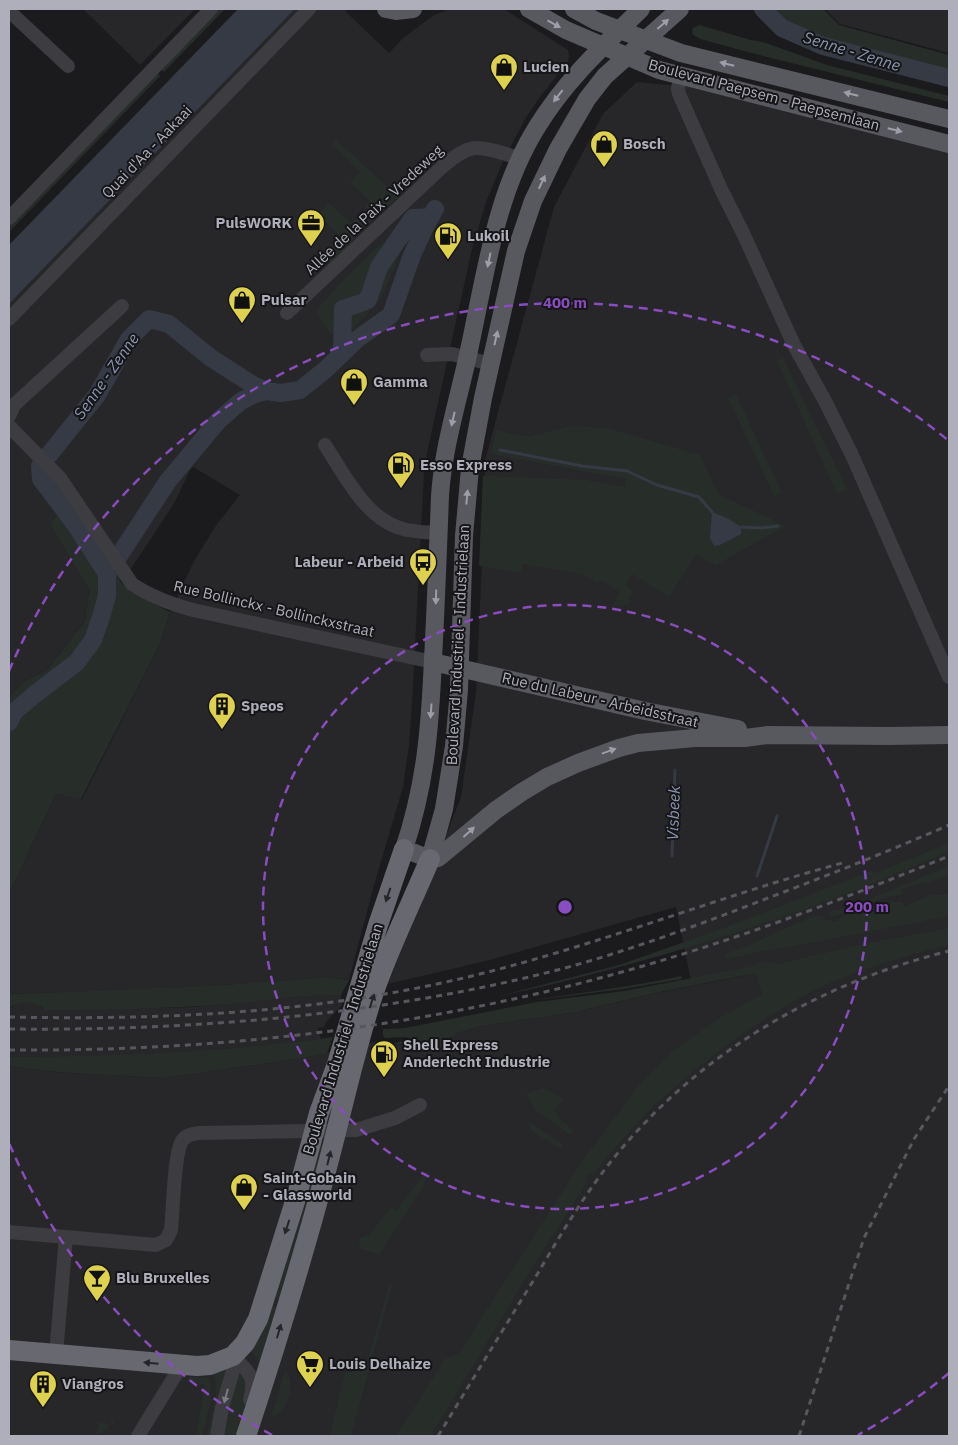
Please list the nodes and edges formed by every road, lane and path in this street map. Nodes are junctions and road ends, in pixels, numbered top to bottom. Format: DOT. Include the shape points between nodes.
graph roads {
  1 [pos="211,9"];
  2 [pos="309,9"];
  3 [pos="386,9"];
  4 [pos="413,9"];
  5 [pos="529,9"];
  6 [pos="574,9"];
  7 [pos="641,9"];
  8 [pos="680,9"];
  9 [pos="9,11"];
  10 [pos="619,30"];
  11 [pos="645,39"];
  12 [pos="602,47"];
  13 [pos="627,56"];
  14 [pos="68,66"];
  15 [pos="681,76"];
  16 [pos="949,119"];
  17 [pos="949,144"];
  18 [pos="520,159"];
  19 [pos="9,218"];
  20 [pos="122,306"];
  21 [pos="287,313"];
  22 [pos="9,320"];
  23 [pos="427,355"];
  24 [pos="468,358"];
  25 [pos="490,364"];
  26 [pos="9,416"];
  27 [pos="9,426"];
  28 [pos="325,445"];
  29 [pos="439,533"];
  30 [pos="433,662"];
  31 [pos="459,668"];
  32 [pos="949,677"];
  33 [pos="645,712"];
  34 [pos="685,720"];
  35 [pos="949,735"];
  36 [pos="768,736"];
  37 [pos="687,738"];
  38 [pos="638,743"];
  39 [pos="404,849"];
  40 [pos="430,859"];
  41 [pos="420,1105"];
  42 [pos="314,1130"];
  43 [pos="336,1130"];
  44 [pos="9,1232"];
  45 [pos="66,1237"];
  46 [pos="9,1350"];
  47 [pos="56,1354"];
  48 [pos="233,1356"];
  49 [pos="181,1366"];
  50 [pos="138,1436"];
  51 [pos="217,1436"];
  52 [pos="244,1436"];
  1 -- 19 [label="street"];
  2 -- 22 [label="street, Quai d'Aa - Aakaai"];
  3 -- 4 [label="main road"];
  5 -- 12 [label="main road, Boulevard Paepsem - Paepsemlaan, one-way"];
  6 -- 10 [label="main road, Boulevard Paepsem - Paepsemlaan"];
  7 -- 10 [label="main road, Boulevard Industriel - Industrielaan"];
  11 -- 8 [label="main road, Boulevard Industriel - Industrielaan, one-way"];
  9 -- 14 [label="street"];
  10 -- 11 [label="main road, Boulevard Paepsem - Paepsemlaan"];
  10 -- 12 [label="main road, Boulevard Industriel - Industrielaan"];
  11 -- 13 [label="main road, Boulevard Industriel - Industrielaan"];
  16 -- 11 [label="main road, Boulevard Paepsem - Paepsemlaan, one-way" via="682,53"];
  12 -- 13 [label="main road, Boulevard Paepsem - Paepsemlaan"];
  12 -- 18 [label="main road, Boulevard Industriel - Industrielaan, one-way" via="556,99"];
  13 -- 15 [label="main road, Boulevard Paepsem - Paepsemlaan"];
  25 -- 13 [label="main road, Boulevard Industriel - Industrielaan, one-way" via="516,251 534,201 558,149 587,99"];
  15 -- 17 [label="main road, Boulevard Paepsem - Paepsemlaan, one-way"];
  15 -- 32 [label="street" via="679,94 721,189 794,345 852,455"];
  18 -- 21 [label="street, Allée de la Paix - Vredeweg" via="474,148 460,154 440,168"];
  18 -- 24 [label="main road, Boulevard Industriel - Industrielaan, one-way" via="499,217"];
  20 -- 26 [label="street" via="14,405"];
  23 -- 24 [label="street" via="452,354"];
  24 -- 25 [label="street"];
  24 -- 29 [label="main road, Boulevard Industriel - Industrielaan, one-way" via="448,442 440,492"];
  31 -- 25 [label="main road, Boulevard Industriel - Industrielaan, one-way" via="470,468"];
  27 -- 30 [label="street, Rue Bollinckx - Bollinckxstraat" via="60,478 132,584 140,589 166,602 193,610"];
  28 -- 29 [label="street" via="362,502 378,517 405,530"];
  29 -- 30 [label="main road, Boulevard Industriel - Industrielaan, one-way"];
  30 -- 31 [label="main road, Rue du Labeur - Arbeidsstraat"];
  30 -- 39 [label="main road, Boulevard Industriel - Industrielaan, one-way" via="424,771"];
  31 -- 33 [label="main road, Rue du Labeur - Arbeidsstraat"];
  31 -- 40 [label="main road, Boulevard Industriel - Industrielaan" via="450,776"];
  33 -- 34 [label="main road, Rue du Labeur - Arbeidsstraat"];
  33 -- 38 [label="main road" via="650,730"];
  34 -- 36 [label="main road, Rue du Labeur - Arbeidsstraat"];
  34 -- 37 [label="main road"];
  35 -- 36 [label="main road"];
  36 -- 37 [label="main road"];
  37 -- 38 [label="main road"];
  40 -- 38 [label="main road, one-way" via="447,852 496,810 547,777"];
  39 -- 40 [label="main road"];
  39 -- 42 [label="highway, Boulevard Industriel - Industrielaan, one-way"];
  43 -- 40 [label="highway, Boulevard Industriel - Industrielaan, one-way" via="373,996"];
  41 -- 43 [label="street" via="371,1126"];
  42 -- 43 [label="street"];
  42 -- 45 [label="street" via="190,1135 183,1140 178,1153 171,1230 166,1240 156,1245"];
  42 -- 48 [label="highway, Boulevard Industriel - Industrielaan, one-way" via="258,1319 245,1343"];
  52 -- 43 [label="highway, Boulevard Industriel - Industrielaan, one-way" via="266,1378"];
  44 -- 45 [label="street"];
  45 -- 47 [label="street"];
  46 -- 47 [label="highway"];
  49 -- 47 [label="highway, one-way"];
  48 -- 49 [label="highway" via="210,1365"];
  48 -- 51 [label="street, one-way" via="234,1367"];
  48 -- 52 [label="street, Boulevard Industriel - Industrielaan" via="251,1374 253,1381"];
  49 -- 50 [label="street"];
}
